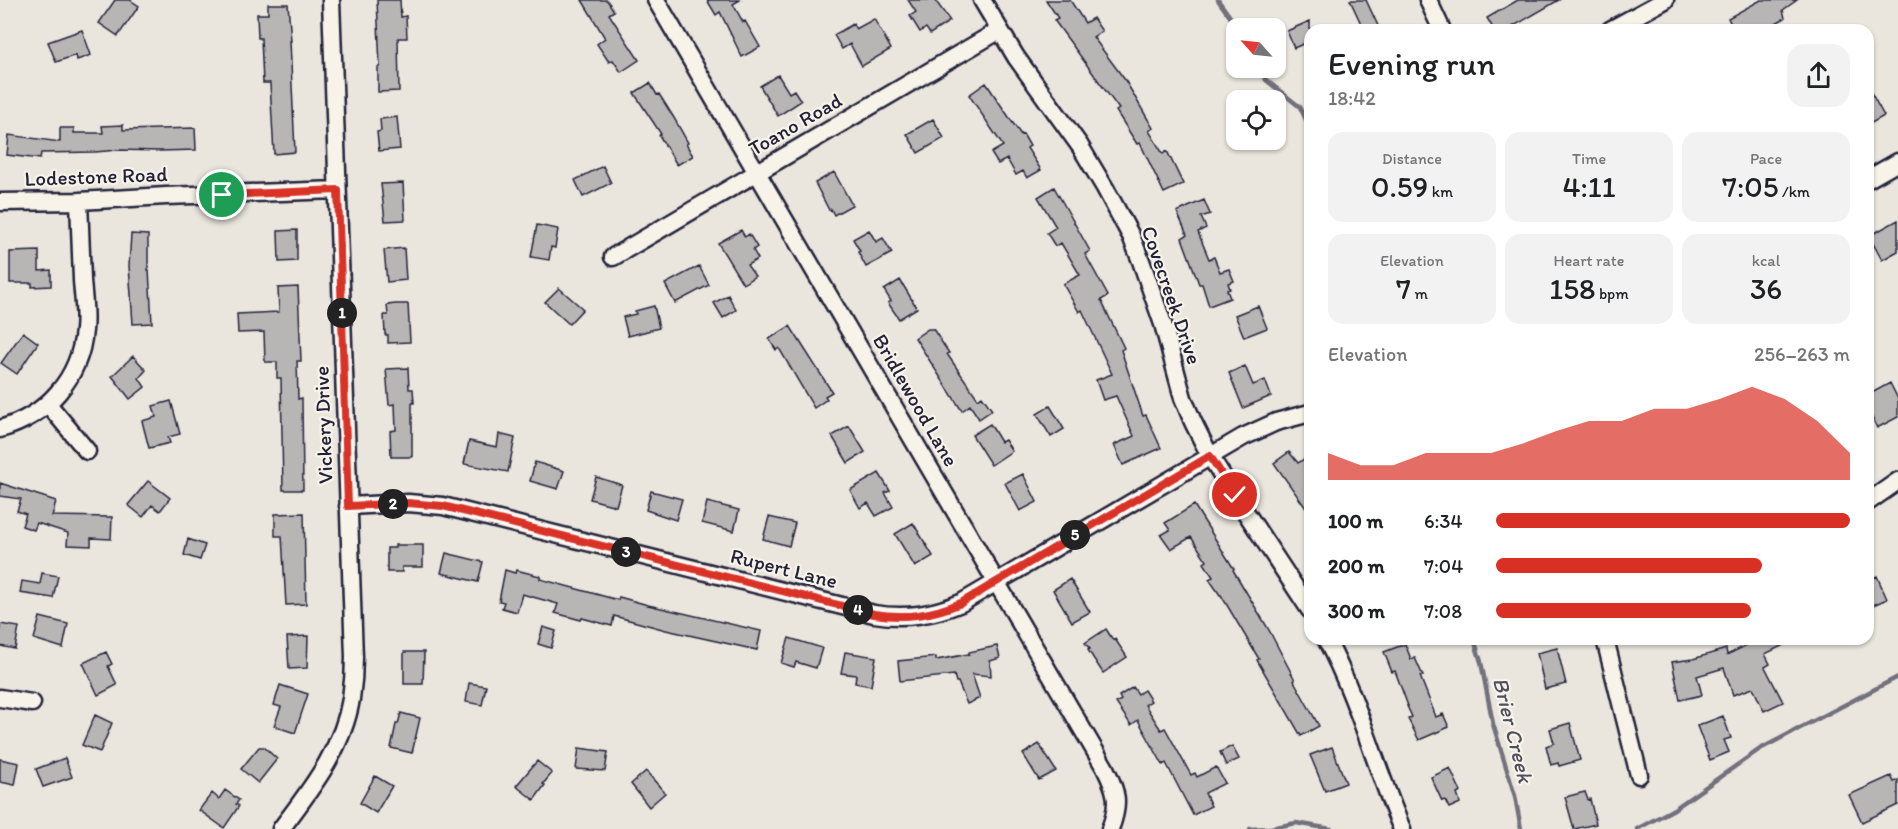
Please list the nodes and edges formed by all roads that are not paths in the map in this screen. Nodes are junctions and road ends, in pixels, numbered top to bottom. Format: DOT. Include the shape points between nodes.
graph roads {
  1 [pos="331,0"];
  2 [pos="656,0"];
  3 [pos="982,0"];
  4 [pos="1428,0"];
  5 [pos="1665,0"];
  6 [pos="1439,24"];
  7 [pos="1621,24"];
  8 [pos="1000,30"];
  9 [pos="1898,162"];
  10 [pos="757,172"];
  11 [pos="1874,176"];
  12 [pos="338,190"];
  13 [pos="79,201"];
  14 [pos="0,202"];
  15 [pos="613,257"];
  16 [pos="48,404"];
  17 [pos="1304,415"];
  18 [pos="0,429"];
  19 [pos="87,451"];
  20 [pos="1210,456"];
  21 [pos="1898,481"];
  22 [pos="1874,498"];
  23 [pos="348,506"];
  24 [pos="997,582"];
  25 [pos="1304,601"];
  26 [pos="1329,645"];
  27 [pos="1607,645"];
  28 [pos="0,698"];
  29 [pos="32,703"];
  30 [pos="1639,776"];
  31 [pos="281,829"];
  32 [pos="1110,829"];
  33 [pos="1402,829"];
  1 -- 12 [label="street, Vickery Drive"];
  2 -- 10 [label="street, Bridlewood Lane"];
  3 -- 8 [label="street, Covecreek Drive"];
  4 -- 6 [label="street"];
  5 -- 7 [label="street"];
  8 -- 10 [label="street, Toano Road"];
  8 -- 20 [label="street, Covecreek Drive" via="1080,146 1131,236 1163,324 1183,398"];
  9 -- 11 [label="street"];
  10 -- 15 [label="street, Toano Road"];
  10 -- 24 [label="street, Bridlewood Lane"];
  12 -- 13 [label="street, Lodestone Road"];
  12 -- 23 [label="street, Vickery Drive"];
  13 -- 14 [label="street, Lodestone Road"];
  13 -- 16 [label="street" via="84,330 76,364"];
  16 -- 18 [label="street"];
  16 -- 19 [label="street"];
  17 -- 20 [label="street, Rupert Lane" via="1265,427"];
  20 -- 24 [label="street, Rupert Lane"];
  20 -- 25 [label="street, Covecreek Drive"];
  21 -- 22 [label="street"];
  23 -- 24 [label="street, Rupert Lane" via="443,506 892,617 944,610"];
  23 -- 31 [label="street, Vickery Drive" via="354,657 351,701 327,764"];
  24 -- 32 [label="street, Bridlewood Lane" via="1109,776 1117,805"];
  26 -- 33 [label="street" via="1355,702"];
  27 -- 30 [label="street"];
  28 -- 29 [label="street"];
}
